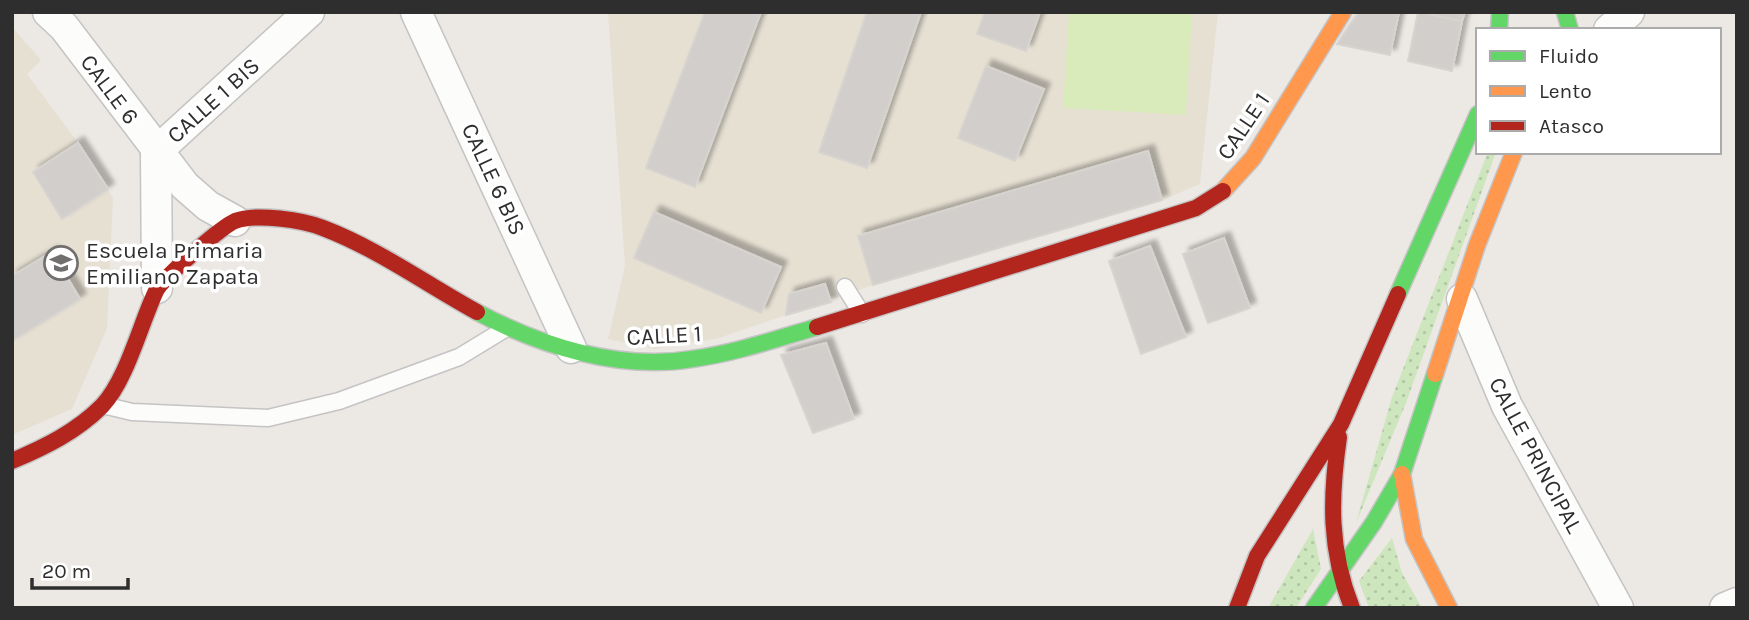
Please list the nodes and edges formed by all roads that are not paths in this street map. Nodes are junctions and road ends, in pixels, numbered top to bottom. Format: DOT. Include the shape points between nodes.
graph roads {
  1 [pos="309,12"];
  2 [pos="416,12"];
  3 [pos="1343,12"];
  4 [pos="1629,12"];
  5 [pos="63,17"];
  6 [pos="1611,28"];
  7 [pos="1476,119"];
  8 [pos="156,152"];
  9 [pos="1513,154"];
  10 [pos="235,221"];
  11 [pos="845,287"];
  12 [pos="158,289"];
  13 [pos="1461,299"];
  14 [pos="862,314"];
  15 [pos="507,328"];
  16 [pos="571,348"];
  17 [pos="103,405"];
  18 [pos="1341,424"];
  19 [pos="12,461"];
  20 [pos="1402,474"];
  21 [pos="1337,575"];
  22 [pos="1737,603"];
  23 [pos="1237,608"];
  24 [pos="1314,608"];
  25 [pos="1352,608"];
  26 [pos="1449,608"];
  27 [pos="1618,608"];
  28 [pos="1725,608"];
  1 -- 8 [label="street, CALLE 1 BIS"];
  2 -- 16 [label="street, CALLE 6 BIS"];
  3 -- 14 [label="main road, CALLE 1" via="1253,158 1225,189 1196,208"];
  4 -- 6 [label="street"];
  5 -- 8 [label="street, CALLE 6"];
  7 -- 18 [label="main road"];
  8 -- 10 [label="street, CALLE 6" via="185,187"];
  8 -- 12 [label="street, CALLE 1 BIS"];
  9 -- 13 [label="main road"];
  10 -- 12 [label="main road"];
  10 -- 15 [label="main road, CALLE 1" via="281,218 321,227 365,246"];
  11 -- 14 [label="lane"];
  12 -- 17 [label="main road" via="131,355"];
  13 -- 20 [label="main road"];
  13 -- 27 [label="street, CALLE PRINCIPAL" via="1507,406"];
  14 -- 16 [label="main road, CALLE 1" via="690,360 618,360"];
  15 -- 16 [label="main road, CALLE 1"];
  15 -- 17 [label="lane" via="459,357 339,401 268,418 132,412"];
  17 -- 19 [label="main road" via="57,442"];
  18 -- 21 [label="main road" via="1330,498"];
  18 -- 23 [label="main road" via="1257,556"];
  20 -- 21 [label="main road"];
  20 -- 26 [label="main road" via="1414,539"];
  21 -- 24 [label="main road"];
  21 -- 25 [label="main road"];
  22 -- 28 [label="street"];
}
